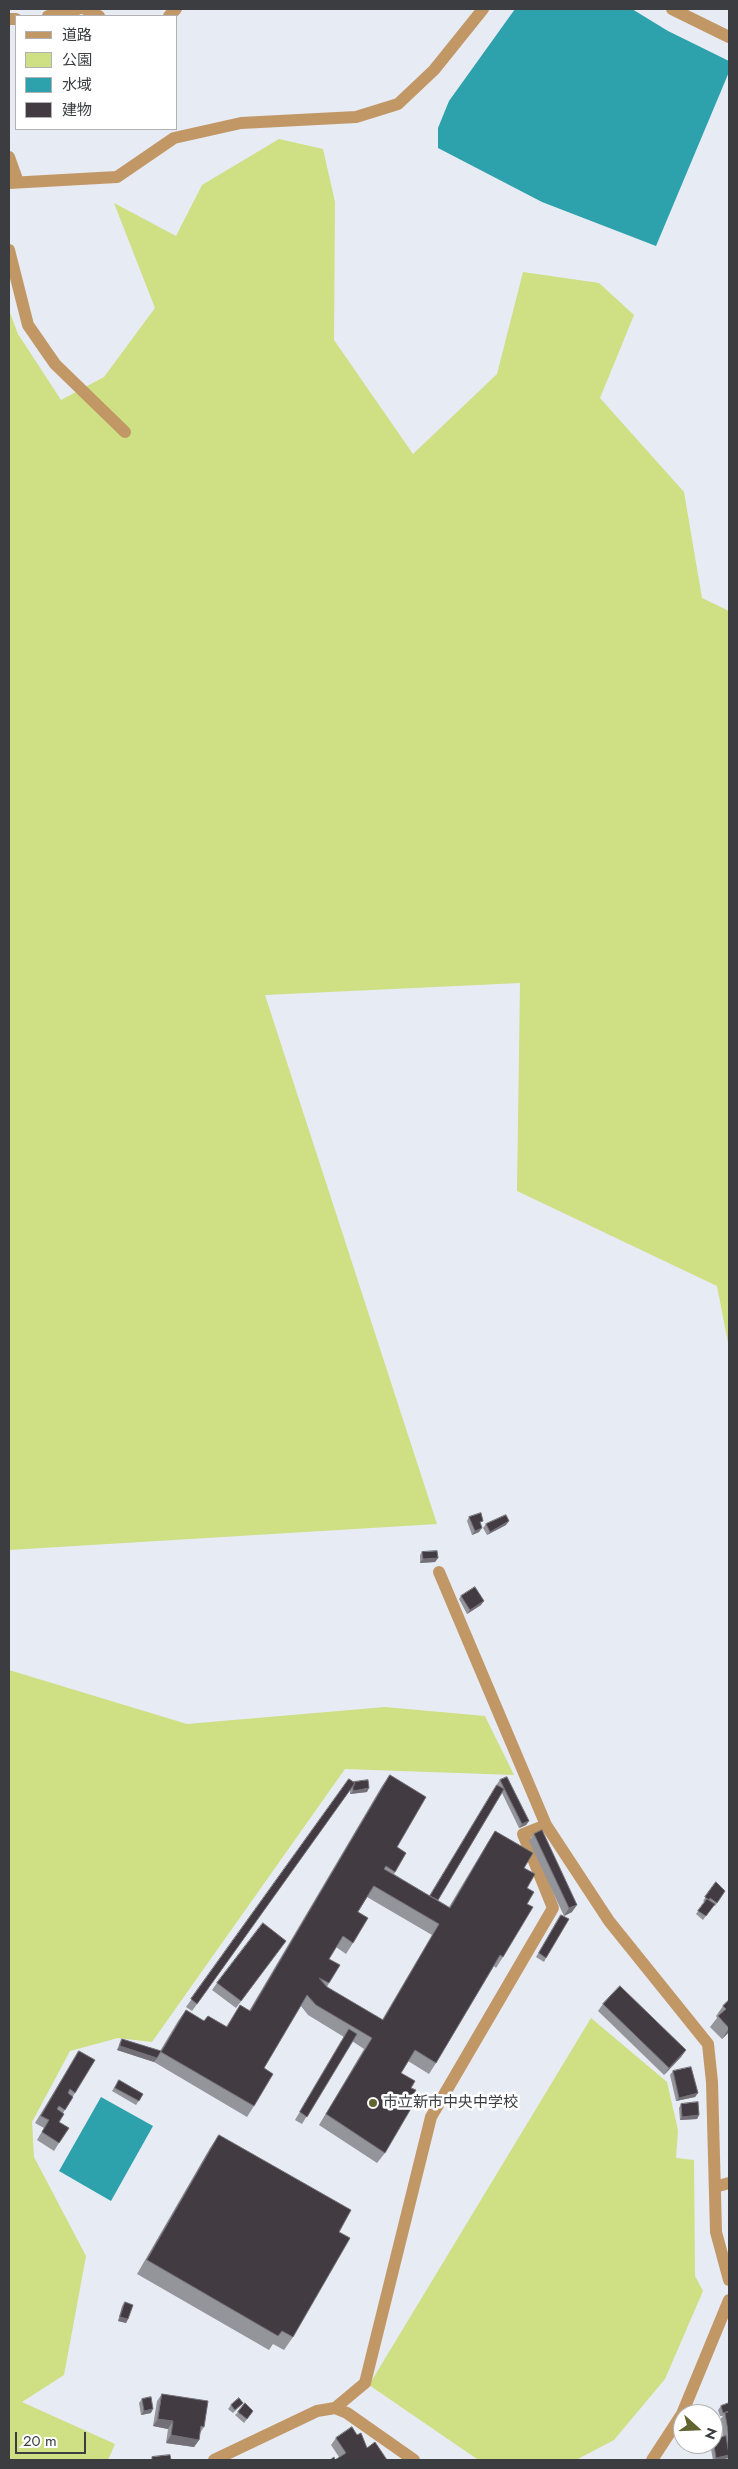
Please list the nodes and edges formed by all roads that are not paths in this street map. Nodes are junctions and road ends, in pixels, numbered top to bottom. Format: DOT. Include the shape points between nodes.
graph roads {
  1 [pos="78,9"];
  2 [pos="85,9"];
  3 [pos="483,9"];
  4 [pos="672,9"];
  5 [pos="52,15"];
  6 [pos="97,15"];
  7 [pos="729,37"];
  8 [pos="9,157"];
  9 [pos="13,182"];
  10 [pos="9,250"];
  11 [pos="125,432"];
  12 [pos="439,1572"];
  13 [pos="546,1825"];
  14 [pos="729,2183"];
  15 [pos="715,2187"];
  16 [pos="729,2280"];
  17 [pos="729,2300"];
  18 [pos="335,2408"];
  19 [pos="214,2460"];
  20 [pos="414,2460"];
  21 [pos="652,2460"];
  1 -- 5 [label="street"];
  2 -- 6 [label="street"];
  3 -- 9 [label="street" via="434,70 398,104 356,117 241,123 174,138 117,177"];
  4 -- 7 [label="street"];
  8 -- 9 [label="street"];
  10 -- 11 [label="street" via="28,325 55,364"];
  12 -- 13 [label="street"];
  13 -- 15 [label="street" via="609,1921 708,2044"];
  13 -- 18 [label="street" via="523,1834 554,1908 431,2116 365,2383"];
  14 -- 15 [label="street"];
  15 -- 16 [label="street" via="716,2232"];
  17 -- 21 [label="street" via="682,2414"];
  18 -- 19 [label="street" via="317,2411"];
  18 -- 20 [label="street"];
}
